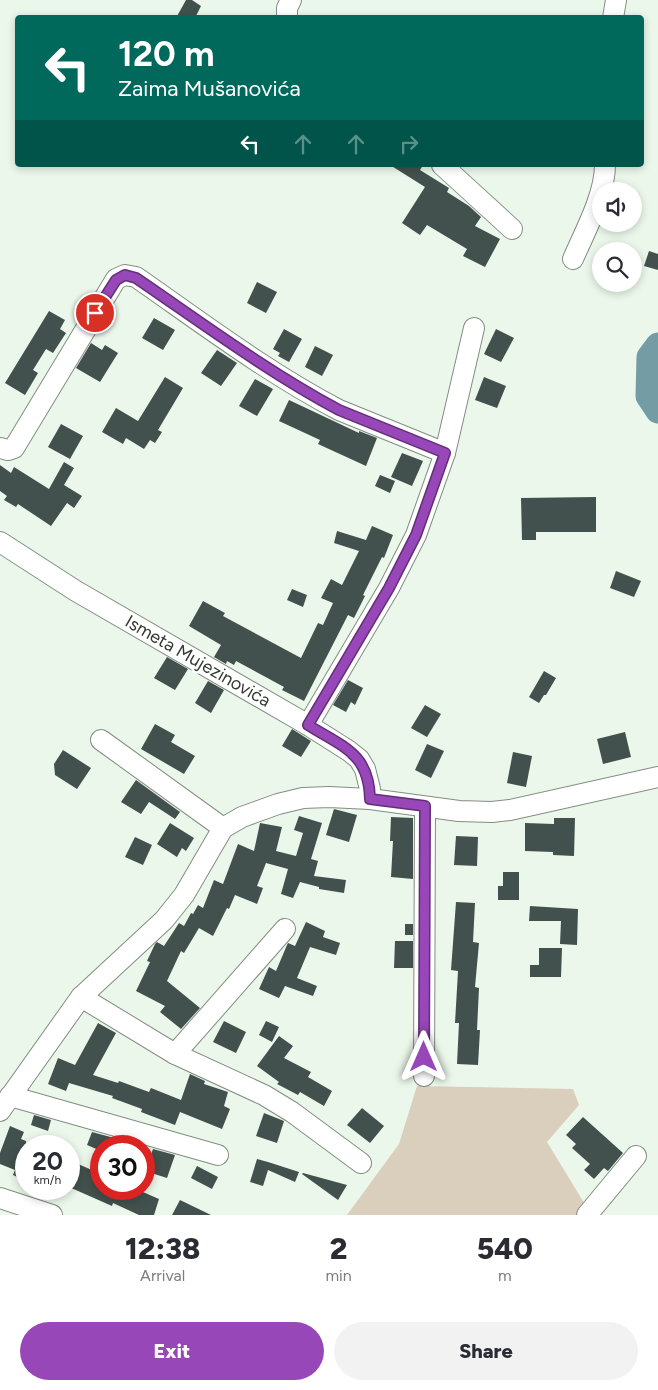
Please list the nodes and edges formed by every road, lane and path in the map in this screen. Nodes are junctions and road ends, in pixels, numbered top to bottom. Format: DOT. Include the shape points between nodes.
graph roads {
  1 [pos="291,0"];
  2 [pos="616,0"];
  3 [pos="288,15"];
  4 [pos="614,15"];
  5 [pos="444,167"];
  6 [pos="605,167"];
  7 [pos="512,229"];
  8 [pos="573,259"];
  9 [pos="474,328"];
  10 [pos="7,448"];
  11 [pos="445,453"];
  12 [pos="0,542"];
  13 [pos="308,725"];
  14 [pos="101,740"];
  15 [pos="658,777"];
  16 [pos="370,799"];
  17 [pos="425,806"];
  18 [pos="223,828"];
  19 [pos="285,929"];
  20 [pos="81,997"];
  21 [pos="175,1054"];
  22 [pos="424,1076"];
  23 [pos="5,1104"];
  24 [pos="218,1155"];
  25 [pos="636,1156"];
  26 [pos="361,1163"];
  27 [pos="0,1198"];
  28 [pos="52,1215"];
  29 [pos="587,1215"];
  1 -- 3 [label="street"];
  2 -- 4 [label="street"];
  5 -- 7 [label="street"];
  6 -- 8 [label="street" via="598,200"];
  9 -- 11 [label="street"];
  10 -- 11 [label="street" via="116,280 125,275 136,278 325,403"];
  11 -- 13 [label="street" via="416,535 389,588"];
  12 -- 13 [label="street, Ismeta Mujezinovića" via="76,591"];
  13 -- 16 [label="street, Ismeta Mujezinovića" via="359,759 365,769"];
  14 -- 18 [label="street"];
  15 -- 17 [label="street" via="501,811 459,811"];
  16 -- 17 [label="street"];
  16 -- 18 [label="street" via="303,798 278,804"];
  17 -- 22 [label="street"];
  18 -- 20 [label="street" via="184,895 164,920"];
  19 -- 21 [label="street"];
  20 -- 21 [label="street"];
  20 -- 23 [label="street"];
  21 -- 26 [label="street" via="264,1095"];
  23 -- 24 [label="street"];
  25 -- 29 [label="street"];
  27 -- 28 [label="street"];
}
